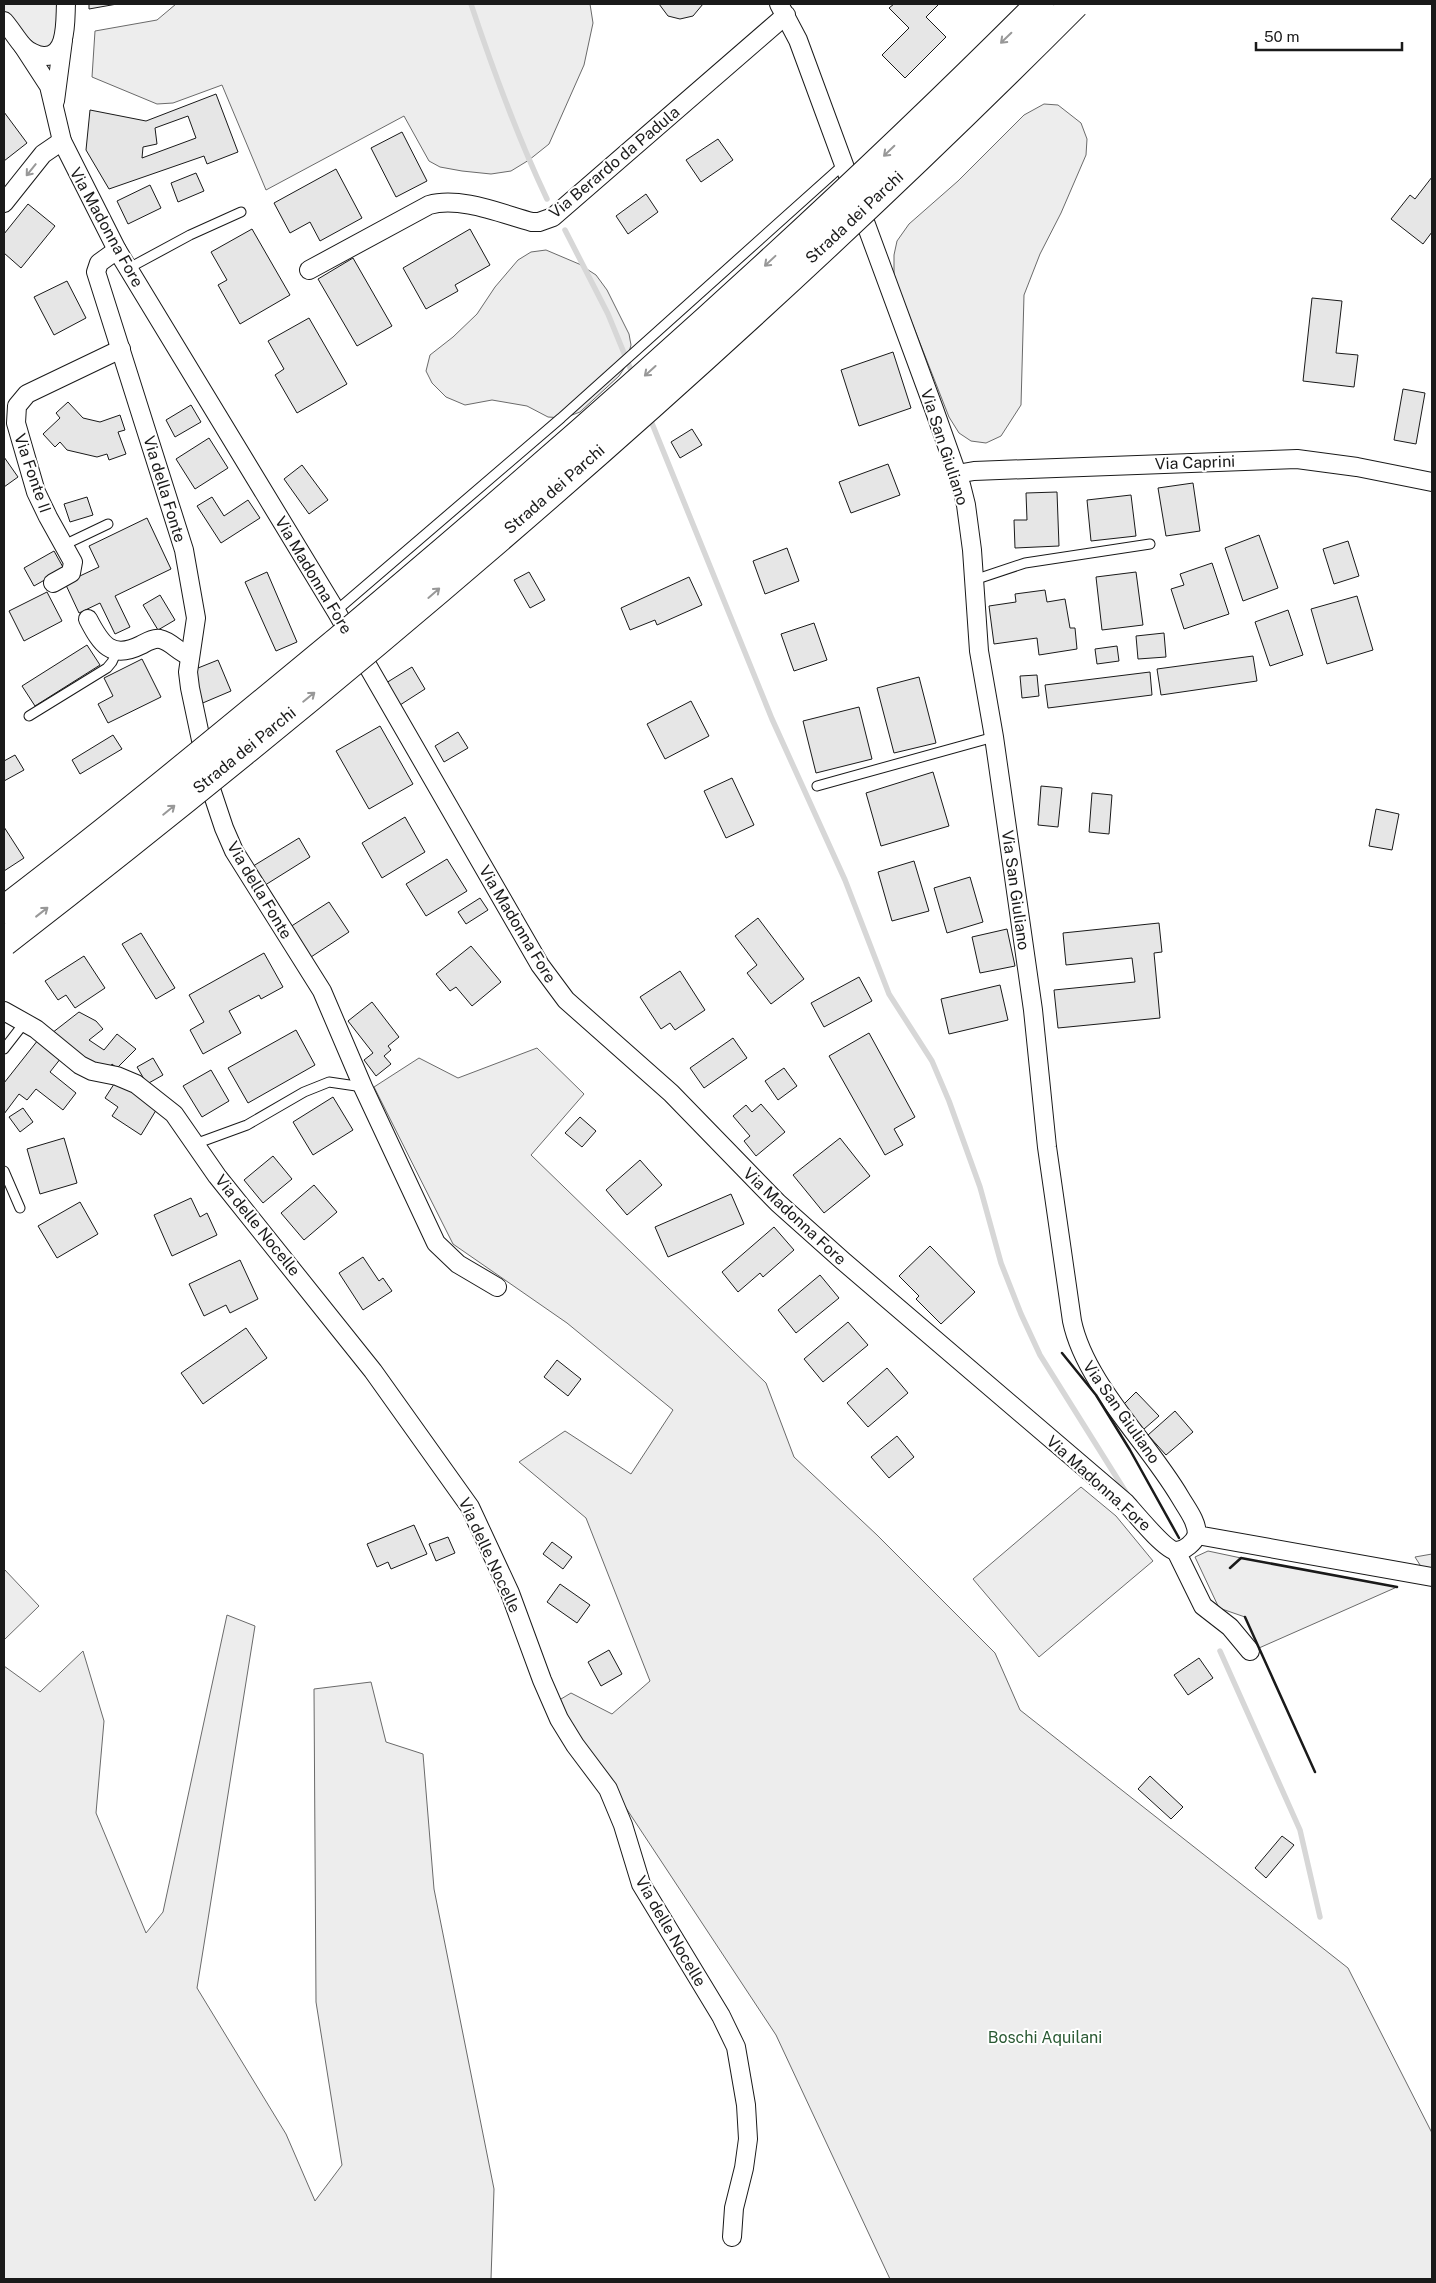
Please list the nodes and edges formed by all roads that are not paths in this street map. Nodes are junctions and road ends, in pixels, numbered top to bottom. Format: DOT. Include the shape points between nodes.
graph roads {
  1 [pos="66,4"];
  2 [pos="1040,4"];
  3 [pos="1076,4"];
  4 [pos="782,10"];
  5 [pos="4,21"];
  6 [pos="63,39"];
  7 [pos="24,46"];
  8 [pos="54,108"];
  9 [pos="62,141"];
  10 [pos="843,165"];
  11 [pos="4,203"];
  12 [pos="241,212"];
  13 [pos="117,250"];
  14 [pos="129,268"];
  15 [pos="309,270"];
  16 [pos="122,349"];
  17 [pos="957,474"];
  18 [pos="1432,482"];
  19 [pos="108,524"];
  20 [pos="1150,544"];
  21 [pos="64,545"];
  22 [pos="974,580"];
  23 [pos="53,583"];
  24 [pos="336,611"];
  25 [pos="88,619"];
  26 [pos="117,651"];
  27 [pos="190,656"];
  28 [pos="29,716"];
  29 [pos="994,737"];
  30 [pos="817,786"];
  31 [pos="4,910"];
  32 [pos="4,942"];
  33 [pos="4,1011"];
  34 [pos="25,1022"];
  35 [pos="4,1049"];
  36 [pos="363,1087"];
  37 [pos="195,1144"];
  38 [pos="4,1171"];
  39 [pos="20,1208"];
  40 [pos="497,1287"];
  41 [pos="1197,1535"];
  42 [pos="1176,1551"];
  43 [pos="1432,1577"];
  44 [pos="1250,1651"];
  45 [pos="732,2237"];
  1 -- 6 [label="street, Via Madonna Fore"];
  2 -- 31 [label="highway, Strada dei Parchi, one-way, bridge" via="857,181 536,472 233,728"];
  32 -- 3 [label="highway, Strada dei Parchi, one-way, bridge" via="275,725 550,493 782,285"];
  4 -- 10 [label="street, Via San Giuliano" via="798,40"];
  4 -- 15 [label="street, Via Berardo da Padula" via="553,217 532,222 460,203 440,202"];
  5 -- 7 [label="street, Via Madonna Fore"];
  6 -- 7 [label="street" via="58,50 47,56 38,55"];
  6 -- 8 [label="street, Via Madonna Fore"];
  7 -- 8 [label="street, Via Madonna Fore" via="46,81"];
  8 -- 9 [label="street, Via Madonna Fore"];
  9 -- 11 [label="street, one-way" via="43,154"];
  9 -- 13 [label="street, Via Madonna Fore"];
  10 -- 17 [label="street, Via San Giuliano"];
  10 -- 24 [label="lane" via="554,425"];
  12 -- 14 [label="lane"];
  13 -- 14 [label="street, Via Madonna Fore"];
  13 -- 16 [label="street, Via della Fonte" via="99,263 96,270"];
  14 -- 24 [label="street, Via Madonna Fore"];
  16 -- 21 [label="street, Via Fonte II" via="27,394 15,410 36,492"];
  16 -- 27 [label="street, Via della Fonte" via="184,550 196,618"];
  17 -- 18 [label="street, Via Caprini" via="1297,459"];
  17 -- 22 [label="street, Via San Giuliano" via="968,516"];
  19 -- 21 [label="lane"];
  20 -- 22 [label="lane" via="1025,563"];
  21 -- 23 [label="street, Via Fonte II" via="72,559 73,570"];
  22 -- 29 [label="street, Via San Giuliano" via="980,651"];
  24 -- 42 [label="street, Via Madonna Fore" via="540,965 566,1000 671,1094 799,1222 1125,1502 1166,1545"];
  25 -- 26 [label="street" via="102,642"];
  26 -- 27 [label="street" via="159,639"];
  26 -- 28 [label="lane" via="107,668"];
  27 -- 36 [label="street, Via della Fonte" via="189,680 196,721 224,828 234,851 322,991"];
  29 -- 30 [label="lane"];
  29 -- 41 [label="street, Via San Giuliano" via="1031,1001 1047,1147 1075,1335 1092,1372 1175,1489 1195,1524"];
  33 -- 34 [label="street, Via delle Nocelle"];
  34 -- 35 [label="lane"];
  34 -- 37 [label="street, Via delle Nocelle" via="80,1065 123,1078 142,1088 169,1109"];
  36 -- 37 [label="lane" via="329,1082 304,1092 248,1125"];
  36 -- 40 [label="street, Via della Fonte" via="436,1243 458,1264"];
  37 -- 45 [label="street, Via delle Nocelle" via="373,1371 470,1506 510,1593 559,1720 608,1789 641,1884 726,2024 738,2057 748,2121 747,2152 734,2208"];
  38 -- 39 [label="lane"];
  41 -- 42 [label="street" via="1192,1544"];
  41 -- 43 [label="street"];
  42 -- 44 [label="street" via="1203,1606 1230,1627"];
}
